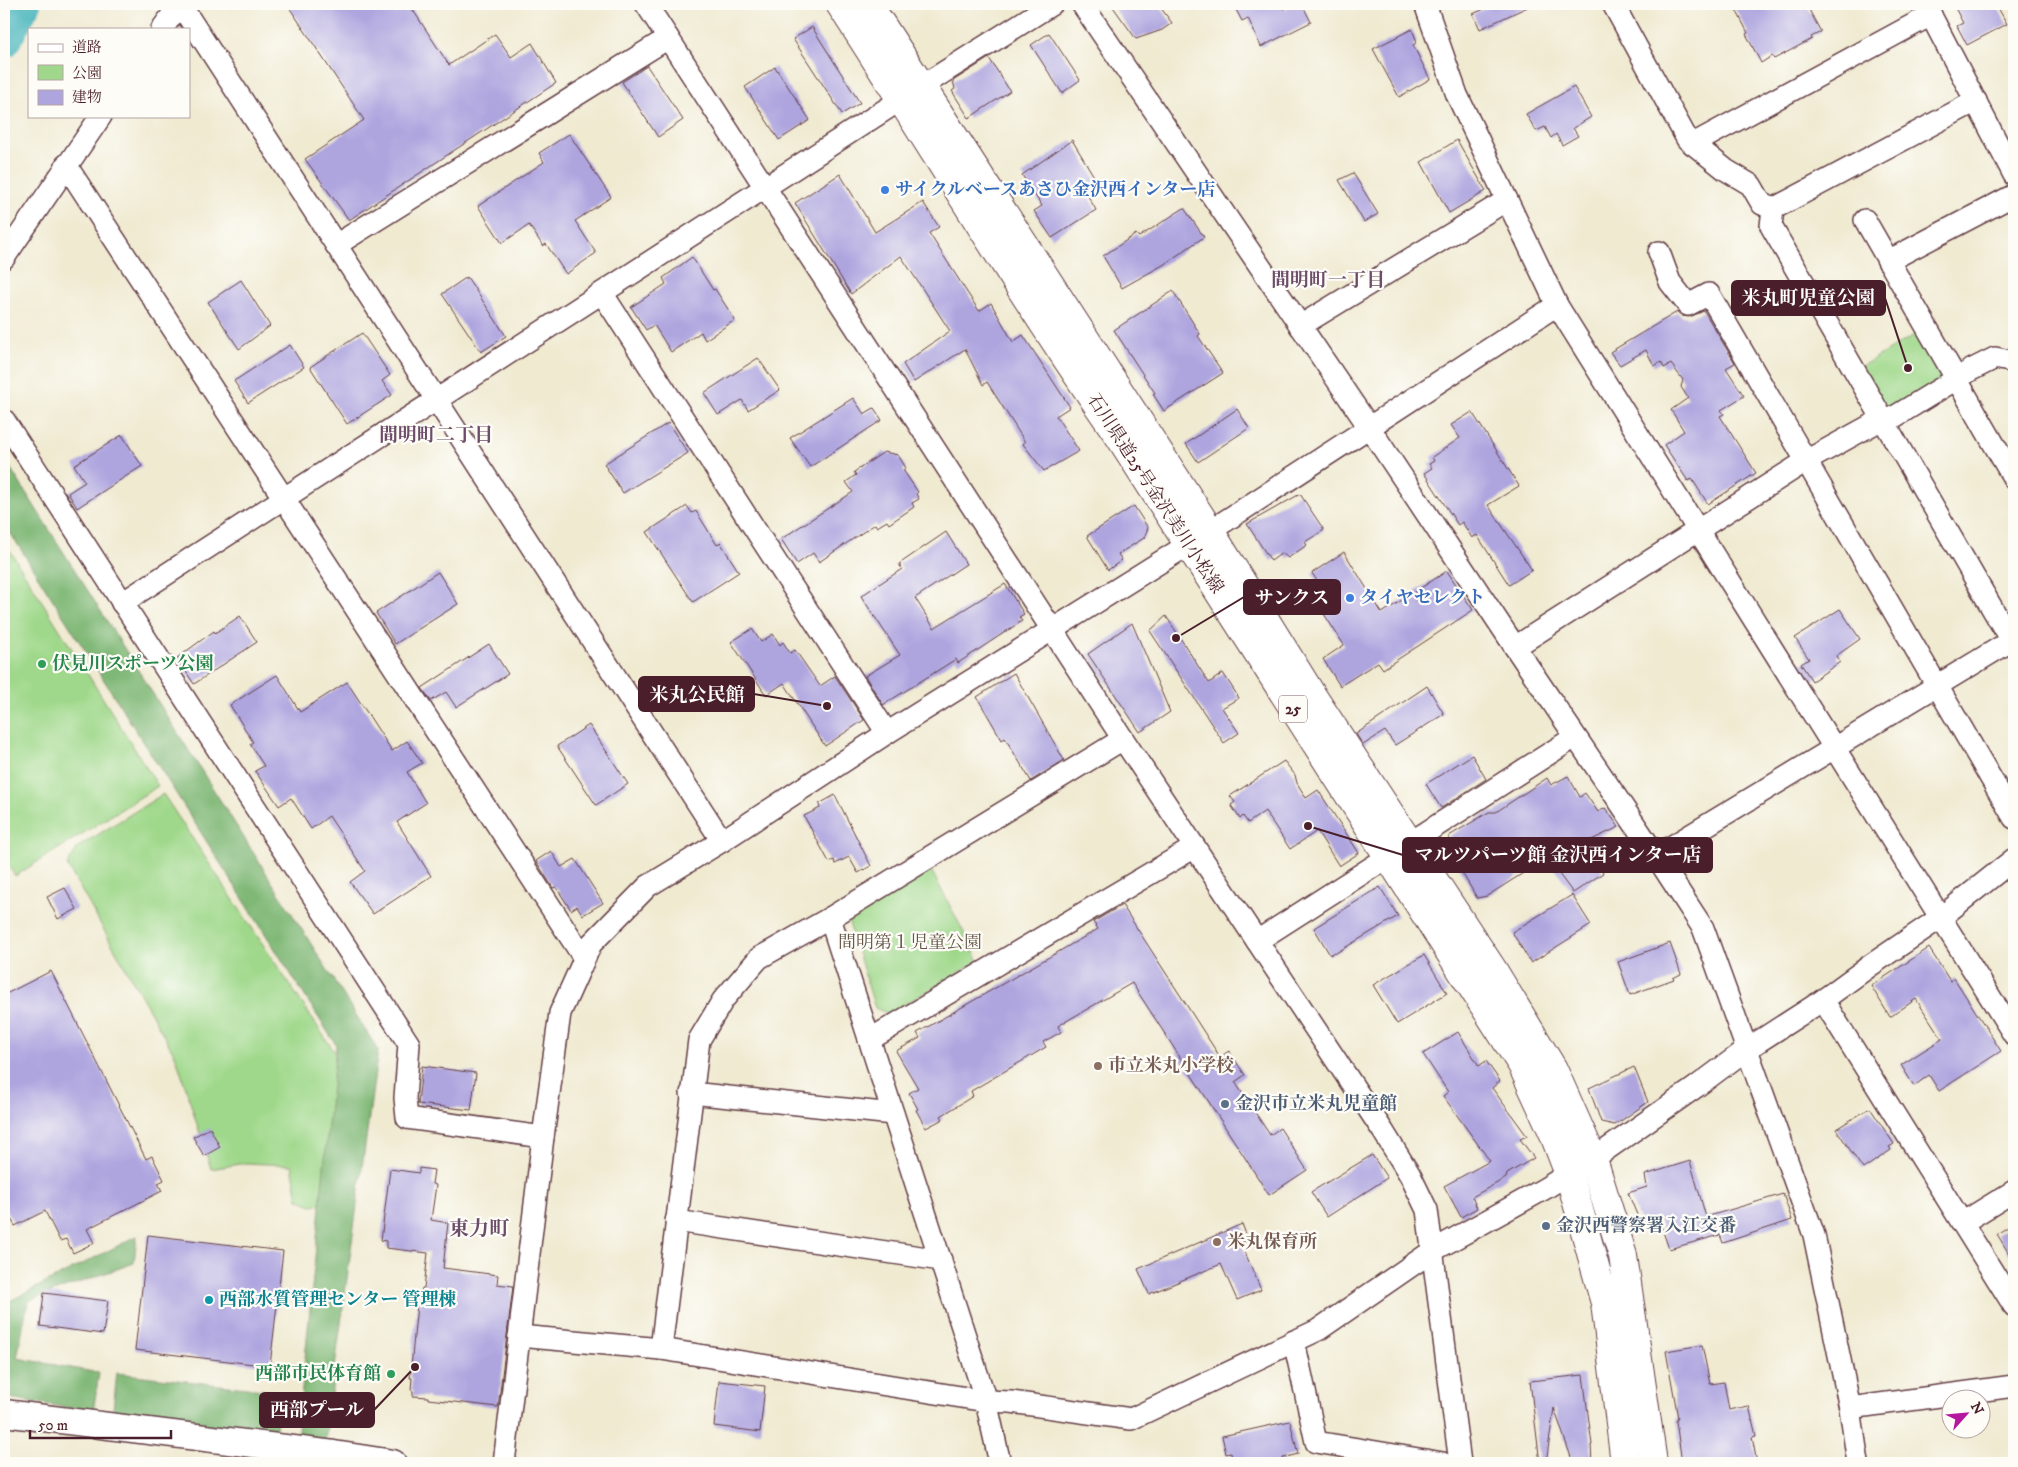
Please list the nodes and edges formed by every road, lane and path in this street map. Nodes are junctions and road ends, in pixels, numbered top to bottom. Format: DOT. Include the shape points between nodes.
graph roads {
  1 [pos="180,4"];
  2 [pos="646,4"];
  3 [pos="840,4"];
  4 [pos="868,4"];
  5 [pos="1052,4"];
  6 [pos="1082,4"];
  7 [pos="1425,4"];
  8 [pos="1615,4"];
  9 [pos="1928,9"];
  10 [pos="163,28"];
  11 [pos="668,38"];
  12 [pos="911,93"];
  13 [pos="1976,101"];
  14 [pos="100,118"];
  15 [pos="1693,144"];
  16 [pos="66,165"];
  17 [pos="2014,175"];
  18 [pos="765,187"];
  19 [pos="2014,195"];
  20 [pos="1507,200"];
  21 [pos="1773,209"];
  22 [pos="1866,220"];
  23 [pos="336,245"];
  24 [pos="1660,252"];
  25 [pos="4,258"];
  26 [pos="1888,261"];
  27 [pos="602,292"];
  28 [pos="1557,305"];
  29 [pos="1300,326"];
  30 [pos="2014,362"];
  31 [pos="1956,380"];
  32 [pos="436,400"];
  33 [pos="4,420"];
  34 [pos="1886,422"];
  35 [pos="1369,428"];
  36 [pos="1806,461"];
  37 [pos="2014,479"];
  38 [pos="283,498"];
  39 [pos="1696,530"];
  40 [pos="1199,538"];
  41 [pos="122,603"];
  42 [pos="1052,629"];
  43 [pos="2013,642"];
  44 [pos="1515,648"];
  45 [pos="1937,686"];
  46 [pos="887,733"];
  47 [pos="1575,737"];
  48 [pos="1123,739"];
  49 [pos="1834,749"];
  50 [pos="2014,818"];
  51 [pos="722,841"];
  52 [pos="1195,847"];
  53 [pos="1398,850"];
  54 [pos="1656,856"];
  55 [pos="2014,859"];
  56 [pos="830,918"];
  57 [pos="1940,918"];
  58 [pos="1257,941"];
  59 [pos="584,958"];
  60 [pos="1823,1000"];
  61 [pos="2014,1035"];
  62 [pos="869,1040"];
  63 [pos="1747,1049"];
  64 [pos="691,1093"];
  65 [pos="893,1114"];
  66 [pos="543,1137"];
  67 [pos="1592,1160"];
  68 [pos="1569,1174"];
  69 [pos="2014,1191"];
  70 [pos="676,1221"];
  71 [pos="1962,1223"];
  72 [pos="1434,1250"];
  73 [pos="941,1260"];
  74 [pos="2014,1306"];
  75 [pos="519,1336"];
  76 [pos="1294,1341"];
  77 [pos="661,1349"];
  78 [pos="2014,1386"];
  79 [pos="986,1401"];
  80 [pos="1850,1408"];
  81 [pos="4,1413"];
  82 [pos="393,1463"];
  83 [pos="504,1463"];
  84 [pos="1000,1463"];
  85 [pos="1443,1463"];
  86 [pos="1460,1463"];
  87 [pos="1625,1463"];
  88 [pos="1653,1463"];
  89 [pos="1858,1463"];
  1 -- 10 [label="street"];
  1 -- 23 [label="street"];
  2 -- 11 [label="street"];
  3 -- 12 [label="main road, 石川県道25号金沢美川小松線 / 25"];
  4 -- 12 [label="main road, 石川県道25号金沢美川小松線 / 25"];
  5 -- 12 [label="street"];
  6 -- 29 [label="street"];
  7 -- 20 [label="street" via="1457,95"];
  8 -- 15 [label="street" via="1687,139"];
  9 -- 13 [label="street"];
  9 -- 15 [label="street"];
  11 -- 18 [label="street"];
  11 -- 23 [label="street"];
  12 -- 18 [label="street"];
  12 -- 40 [label="main road, 石川県道25号金沢美川小松線 / 25"];
  13 -- 17 [label="street"];
  13 -- 21 [label="street"];
  14 -- 16 [label="street"];
  15 -- 21 [label="street" via="1751,186 1762,204"];
  16 -- 25 [label="street"];
  16 -- 38 [label="street"];
  18 -- 27 [label="street"];
  18 -- 42 [label="street"];
  19 -- 26 [label="street"];
  20 -- 28 [label="street"];
  20 -- 29 [label="street"];
  21 -- 34 [label="street" via="1771,226"];
  22 -- 26 [label="street"];
  23 -- 32 [label="street"];
  24 -- 36 [label="street" via="1670,282 1688,304 1709,294"];
  26 -- 31 [label="street"];
  27 -- 32 [label="street"];
  27 -- 46 [label="street"];
  28 -- 35 [label="street"];
  28 -- 39 [label="street"];
  29 -- 35 [label="street"];
  30 -- 31 [label="street" via="1995,358"];
  31 -- 34 [label="street"];
  31 -- 37 [label="street"];
  32 -- 38 [label="street"];
  32 -- 51 [label="street"];
  33 -- 41 [label="street"];
  34 -- 36 [label="street" via="1875,423"];
  34 -- 43 [label="street"];
  35 -- 40 [label="street"];
  35 -- 44 [label="street"];
  36 -- 39 [label="street"];
  36 -- 45 [label="street"];
  38 -- 41 [label="street"];
  38 -- 59 [label="street"];
  39 -- 44 [label="street"];
  39 -- 49 [label="street"];
  40 -- 42 [label="street"];
  40 -- 53 [label="main road, 石川県道25号金沢美川小松線 / 25" via="1313,697"];
  41 -- 66 [label="street" via="410,1044 406,1118"];
  42 -- 46 [label="street"];
  42 -- 48 [label="street"];
  43 -- 45 [label="street"];
  44 -- 47 [label="street"];
  45 -- 49 [label="street"];
  45 -- 50 [label="street"];
  46 -- 51 [label="street"];
  47 -- 53 [label="street"];
  47 -- 54 [label="street"];
  48 -- 52 [label="street"];
  48 -- 56 [label="street"];
  49 -- 54 [label="street"];
  49 -- 57 [label="street"];
  51 -- 59 [label="street" via="648,886 591,944"];
  52 -- 58 [label="street"];
  52 -- 62 [label="street"];
  53 -- 58 [label="street"];
  53 -- 67 [label="main road, 石川県道25号金沢美川小松線 / 25" via="1493,970 1553,1069"];
  53 -- 68 [label="main road, 石川県道25号金沢美川小松線 / 25" via="1522,1065"];
  54 -- 63 [label="street" via="1703,928"];
  55 -- 57 [label="street"];
  56 -- 62 [label="street"];
  56 -- 64 [label="street" via="759,958 723,1000 699,1040"];
  57 -- 60 [label="street"];
  57 -- 61 [label="street"];
  58 -- 72 [label="street" via="1410,1175 1428,1210"];
  59 -- 66 [label="street" via="560,1013"];
  60 -- 63 [label="street"];
  60 -- 71 [label="street"];
  62 -- 65 [label="street"];
  63 -- 67 [label="street"];
  63 -- 80 [label="street" via="1814,1236"];
  64 -- 65 [label="street"];
  64 -- 70 [label="street"];
  65 -- 73 [label="street"];
  66 -- 75 [label="street"];
  67 -- 68 [label="street"];
  67 -- 88 [label="main road, 石川県道25号金沢美川小松線 / 25" via="1623,1256"];
  68 -- 72 [label="street"];
  68 -- 87 [label="main road, 石川県道25号金沢美川小松線 / 25" via="1605,1303"];
  69 -- 71 [label="street"];
  70 -- 73 [label="street"];
  70 -- 77 [label="street"];
  71 -- 74 [label="street"];
  72 -- 76 [label="street" via="1318,1330"];
  72 -- 86 [label="street"];
  73 -- 79 [label="street"];
  75 -- 77 [label="street"];
  75 -- 83 [label="street"];
  76 -- 79 [label="street" via="1130,1419"];
  76 -- 85 [label="street" via="1316,1442"];
  77 -- 79 [label="street"];
  78 -- 80 [label="street"];
  79 -- 84 [label="street"];
  80 -- 89 [label="street"];
  81 -- 82 [label="street"];
}
